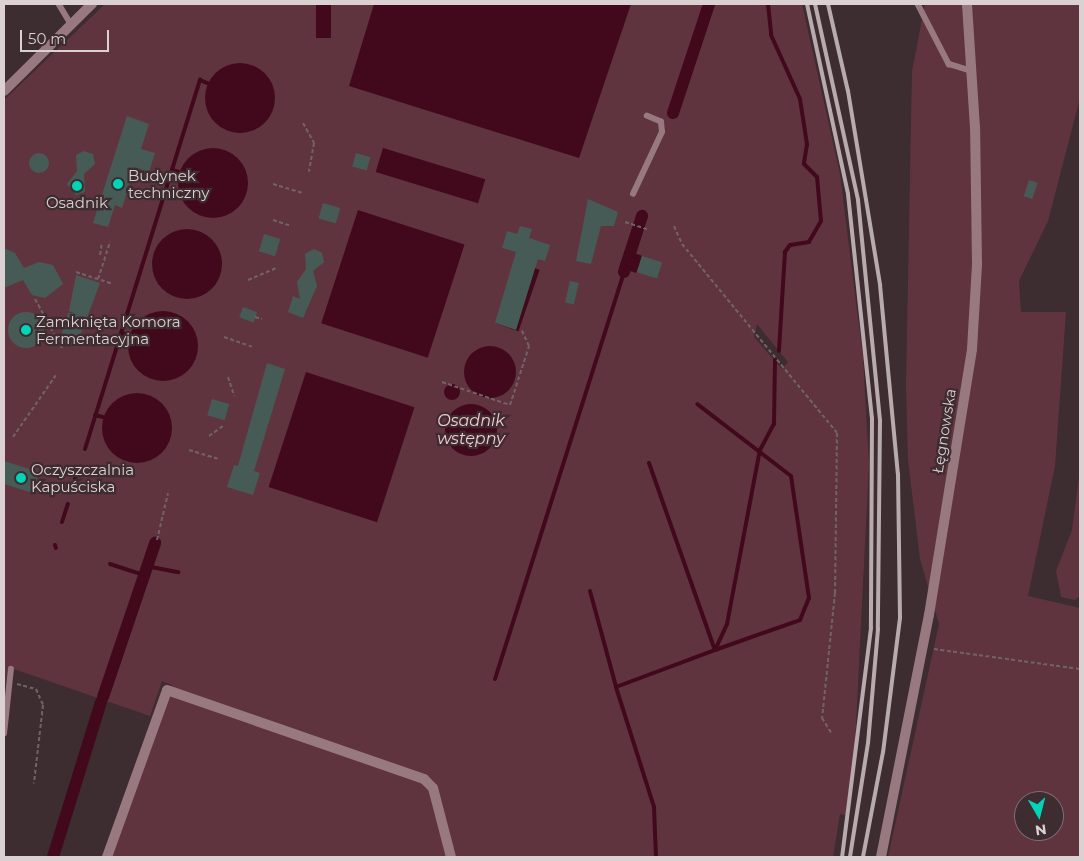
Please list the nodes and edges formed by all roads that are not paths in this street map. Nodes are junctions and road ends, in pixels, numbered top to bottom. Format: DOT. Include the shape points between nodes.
graph roads {
  1 [pos="59,4"];
  2 [pos="92,4"];
  3 [pos="918,4"];
  4 [pos="967,4"];
  5 [pos="71,24"];
  6 [pos="972,71"];
  7 [pos="4,91"];
  8 [pos="647,116"];
  9 [pos="633,194"];
  10 [pos="11,669"];
  11 [pos="4,734"];
  12 [pos="106,857"];
  13 [pos="451,857"];
  14 [pos="881,857"];
  1 -- 5 [label="lane"];
  2 -- 5 [label="street"];
  3 -- 6 [label="lane" via="949,64"];
  4 -- 6 [label="street, Łęgnowska"];
  5 -- 7 [label="street"];
  6 -- 14 [label="street, Łęgnowska" via="977,264 972,349 923,647"];
  8 -- 9 [label="lane" via="661,122 662,132"];
  10 -- 11 [label="lane"];
  12 -- 13 [label="street" via="168,687 424,779 433,788"];
}
